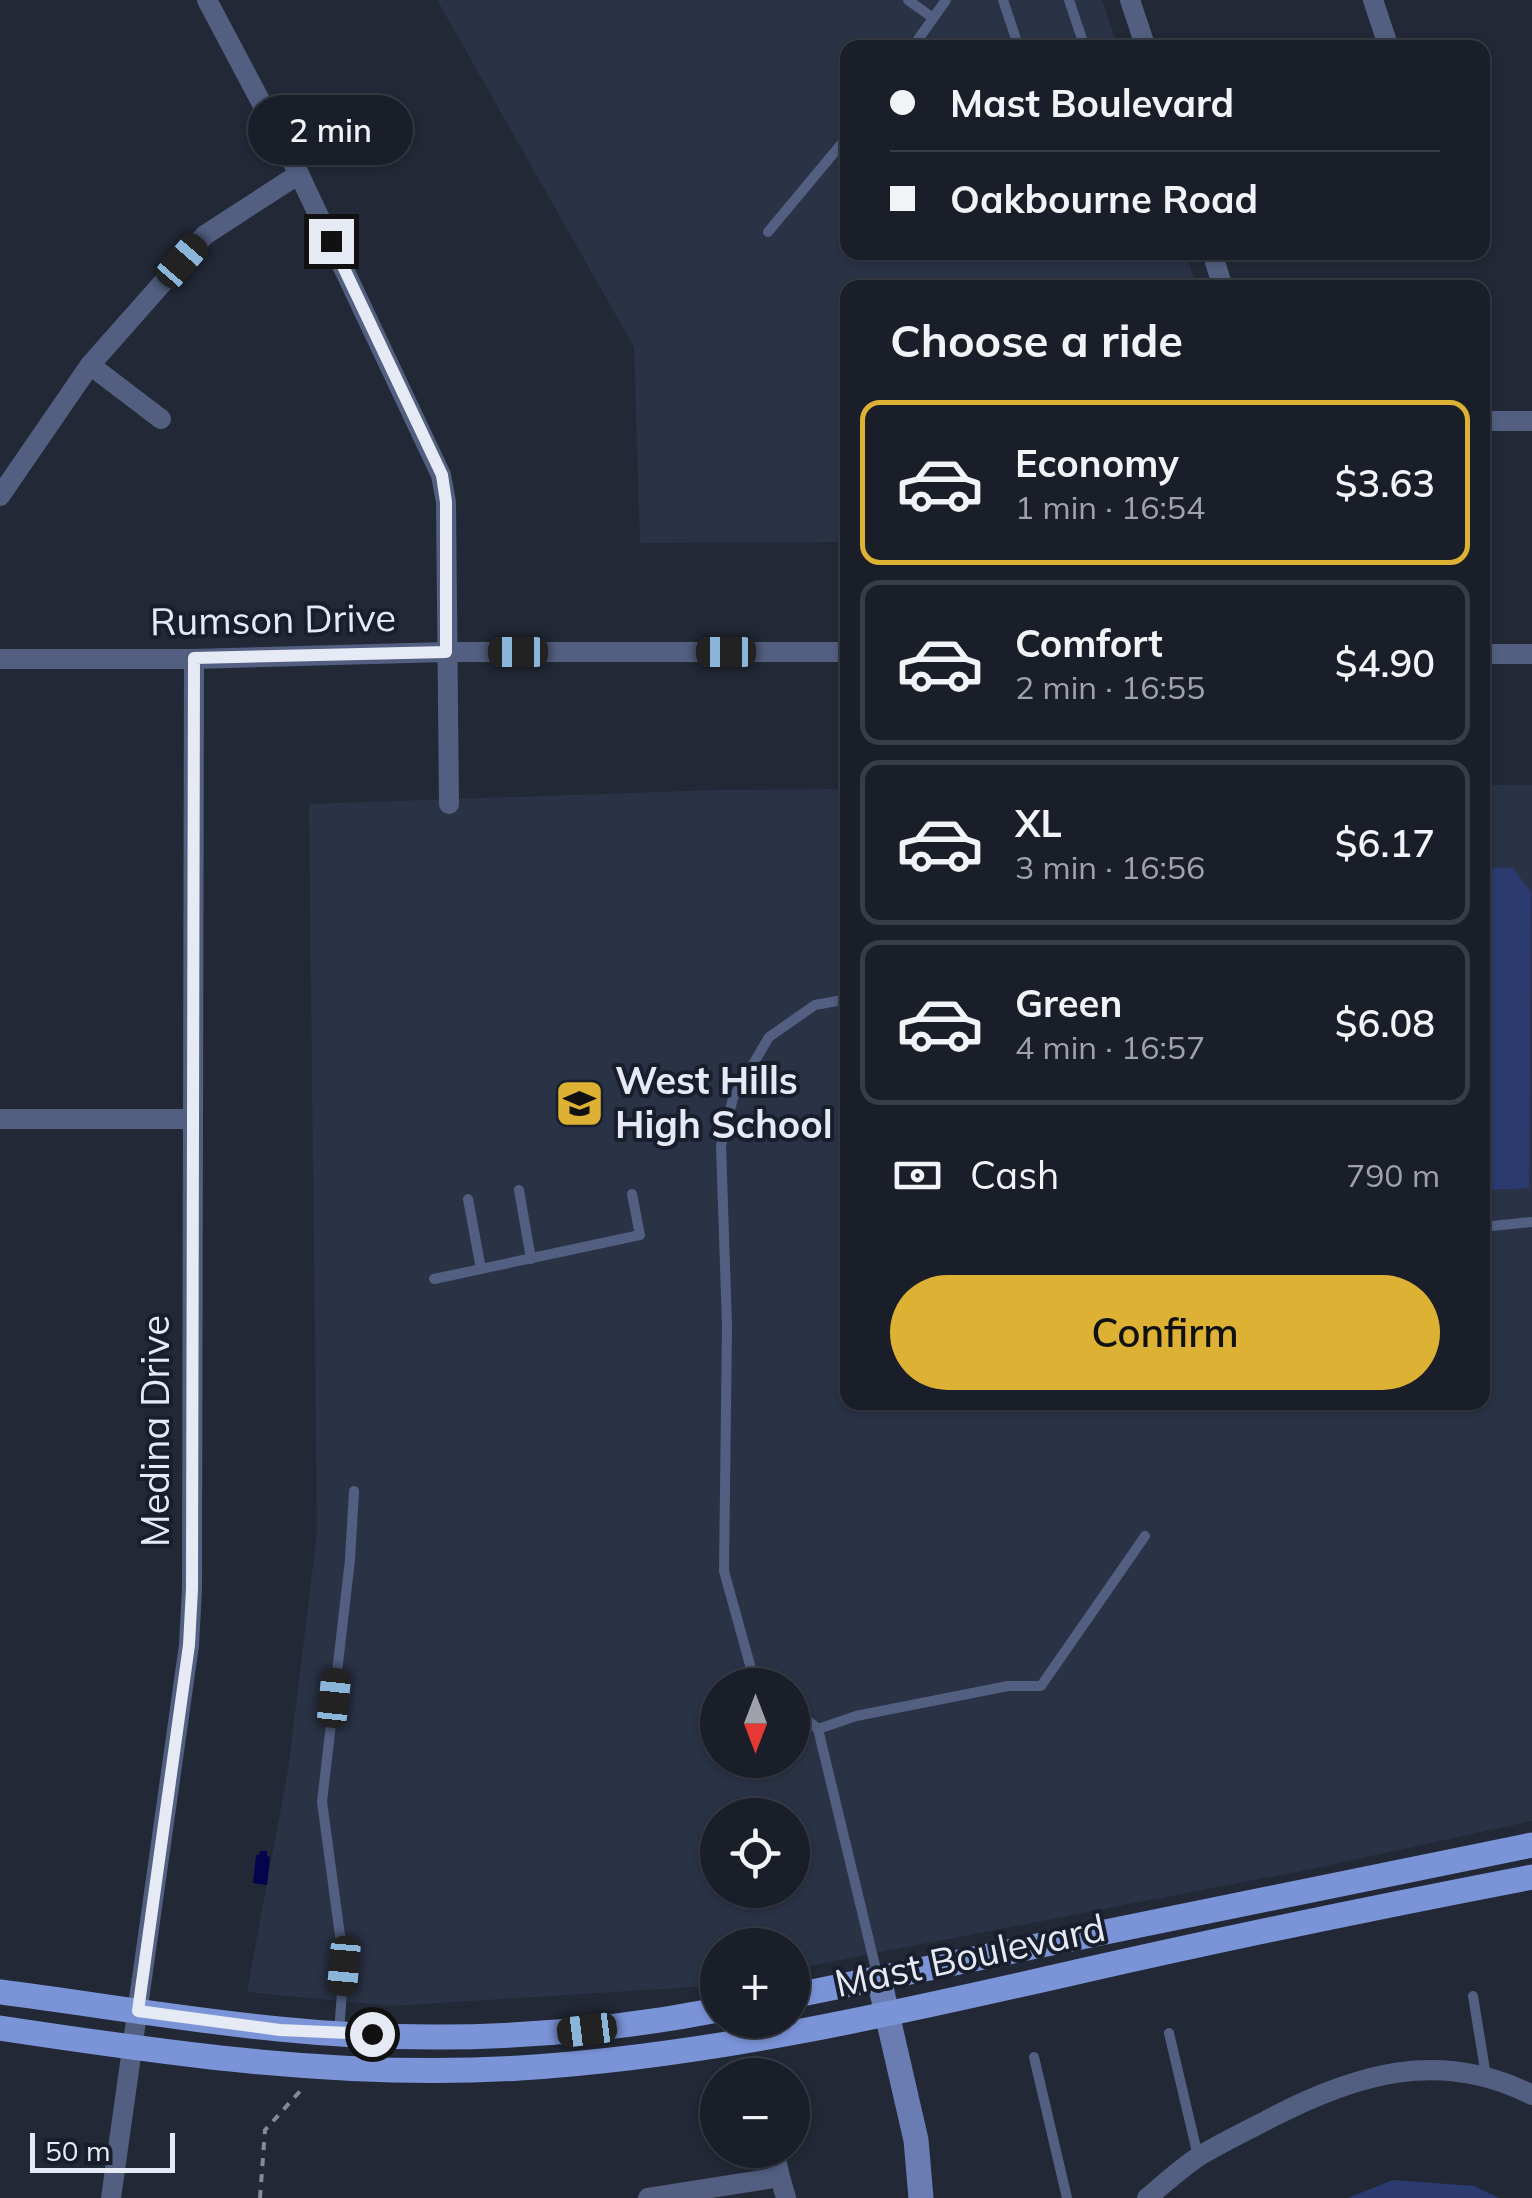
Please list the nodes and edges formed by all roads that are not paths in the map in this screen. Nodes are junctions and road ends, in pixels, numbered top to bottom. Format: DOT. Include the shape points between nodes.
graph roads {
  1 [pos="207,0"];
  2 [pos="908,0"];
  3 [pos="946,0"];
  4 [pos="1003,0"];
  5 [pos="1069,0"];
  6 [pos="1130,0"];
  7 [pos="1374,0"];
  8 [pos="933,18"];
  9 [pos="918,40"];
  10 [pos="1016,40"];
  11 [pos="1082,40"];
  12 [pos="1143,40"];
  13 [pos="1386,40"];
  14 [pos="840,146"];
  15 [pos="299,174"];
  16 [pos="768,232"];
  17 [pos="90,365"];
  18 [pos="161,419"];
  19 [pos="1490,421"];
  20 [pos="1532,421"];
  21 [pos="0,496"];
  22 [pos="446,652"];
  23 [pos="840,652"];
  24 [pos="1490,654"];
  25 [pos="1532,654"];
  26 [pos="194,658"];
  27 [pos="0,659"];
  28 [pos="449,804"];
  29 [pos="840,1001"];
  30 [pos="0,1119"];
  31 [pos="190,1119"];
  32 [pos="518,1190"];
  33 [pos="632,1194"];
  34 [pos="468,1200"];
  35 [pos="1532,1222"];
  36 [pos="1490,1226"];
  37 [pos="531,1259"];
  38 [pos="481,1269"];
  39 [pos="434,1279"];
  40 [pos="354,1490"];
  41 [pos="1144,1536"];
  42 [pos="751,1668"];
  43 [pos="810,1723"];
  44 [pos="818,1729"];
  45 [pos="1532,1844"];
  46 [pos="1494,1852"];
  47 [pos="1532,1877"];
  48 [pos="1320,1919"];
  49 [pos="878,1979"];
  50 [pos="0,1992"];
  51 [pos="810,1992"];
  52 [pos="1473,1996"];
  53 [pos="138,2011"];
  54 [pos="700,2013"];
  55 [pos="888,2016"];
  56 [pos="0,2028"];
  57 [pos="338,2033"];
  58 [pos="1169,2033"];
  59 [pos="132,2048"];
  60 [pos="1034,2058"];
  61 [pos="1486,2077"];
  62 [pos="1532,2094"];
  63 [pos="1198,2157"];
  64 [pos="778,2168"];
  65 [pos="780,2177"];
  66 [pos="701,2194"];
  67 [pos="111,2198"];
  68 [pos="648,2198"];
  69 [pos="786,2198"];
  70 [pos="922,2198"];
  71 [pos="1067,2198"];
  72 [pos="1147,2198"];
  1 -- 15 [label="street"];
  2 -- 8 [label="lane"];
  3 -- 8 [label="lane"];
  4 -- 10 [label="lane"];
  5 -- 11 [label="lane"];
  6 -- 12 [label="street"];
  7 -- 13 [label="street"];
  8 -- 9 [label="lane"];
  14 -- 16 [label="lane"];
  15 -- 17 [label="street" via="205,235"];
  15 -- 22 [label="street" via="442,475"];
  17 -- 18 [label="street"];
  17 -- 21 [label="street"];
  19 -- 20 [label="street"];
  22 -- 23 [label="street, Rumson Drive"];
  22 -- 26 [label="street, Rumson Drive"];
  22 -- 28 [label="street"];
  24 -- 25 [label="street"];
  26 -- 27 [label="street, Rumson Drive"];
  26 -- 31 [label="street, Medina Drive"];
  29 -- 42 [label="lane" via="815,1005 770,1037 733,1098 721,1146 724,1571"];
  30 -- 31 [label="street"];
  31 -- 53 [label="street, Medina Drive" via="189,1645"];
  32 -- 37 [label="lane"];
  33 -- 37 [label="lane" via="640,1235"];
  34 -- 38 [label="lane"];
  35 -- 36 [label="lane"];
  37 -- 38 [label="lane"];
  38 -- 39 [label="lane"];
  40 -- 57 [label="lane" via="322,1802 344,1966"];
  41 -- 44 [label="lane" via="1042,1686 1008,1686"];
  43 -- 44 [label="lane"];
  44 -- 49 [label="lane"];
  45 -- 46 [label="main road, Mast Boulevard"];
  46 -- 48 [label="main road" via="1463,1875 1352,1902"];
  46 -- 49 [label="main road, Mast Boulevard"];
  47 -- 48 [label="main road, Mast Boulevard"];
  48 -- 55 [label="main road, Mast Boulevard"];
  49 -- 51 [label="main road, Mast Boulevard"];
  49 -- 55 [label="street"];
  50 -- 53 [label="main road"];
  52 -- 61 [label="lane"];
  53 -- 57 [label="main road"];
  53 -- 59 [label="street, Medina Drive"];
  54 -- 57 [label="main road" via="548,2034"];
  55 -- 59 [label="main road, Mast Boulevard" via="675,2052 520,2068 339,2069"];
  55 -- 70 [label="street"];
  56 -- 59 [label="main road, Mast Boulevard"];
  58 -- 63 [label="lane"];
  59 -- 67 [label="street, Medina Drive"];
  60 -- 71 [label="lane"];
  61 -- 62 [label="street"];
  61 -- 63 [label="street" via="1414,2070 1344,2083"];
  63 -- 72 [label="street"];
  64 -- 65 [label="street"];
  65 -- 66 [label="street"];
  65 -- 69 [label="street"];
  66 -- 68 [label="street"];
}
